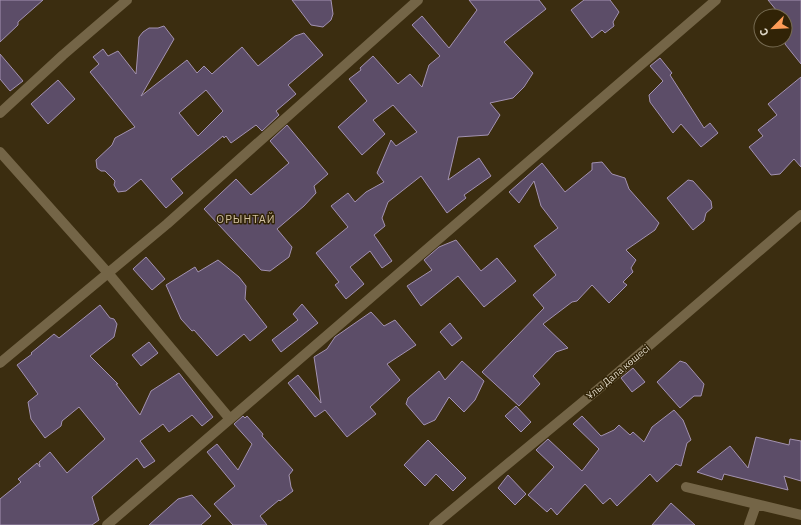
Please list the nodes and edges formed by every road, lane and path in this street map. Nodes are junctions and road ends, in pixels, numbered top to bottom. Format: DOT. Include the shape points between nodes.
graph roads {
  1 [pos="127,0"];
  2 [pos="418,0"];
  3 [pos="716,0"];
  4 [pos="0,113"];
  5 [pos="0,152"];
  6 [pos="801,215"];
  7 [pos="108,274"];
  8 [pos="0,363"];
  9 [pos="230,419"];
  10 [pos="686,487"];
  11 [pos="756,505"];
  12 [pos="801,515"];
  13 [pos="107,525"];
  14 [pos="434,525"];
  15 [pos="749,525"];
  1 -- 4 [label="street"];
  2 -- 7 [label="street"];
  3 -- 9 [label="street"];
  5 -- 7 [label="street"];
  6 -- 14 [label="street, Ұлы Дала көшесі" via="608,381"];
  7 -- 8 [label="street"];
  7 -- 9 [label="street"];
  9 -- 13 [label="street"];
  10 -- 11 [label="street"];
  11 -- 12 [label="street"];
  11 -- 15 [label="street"];
}
